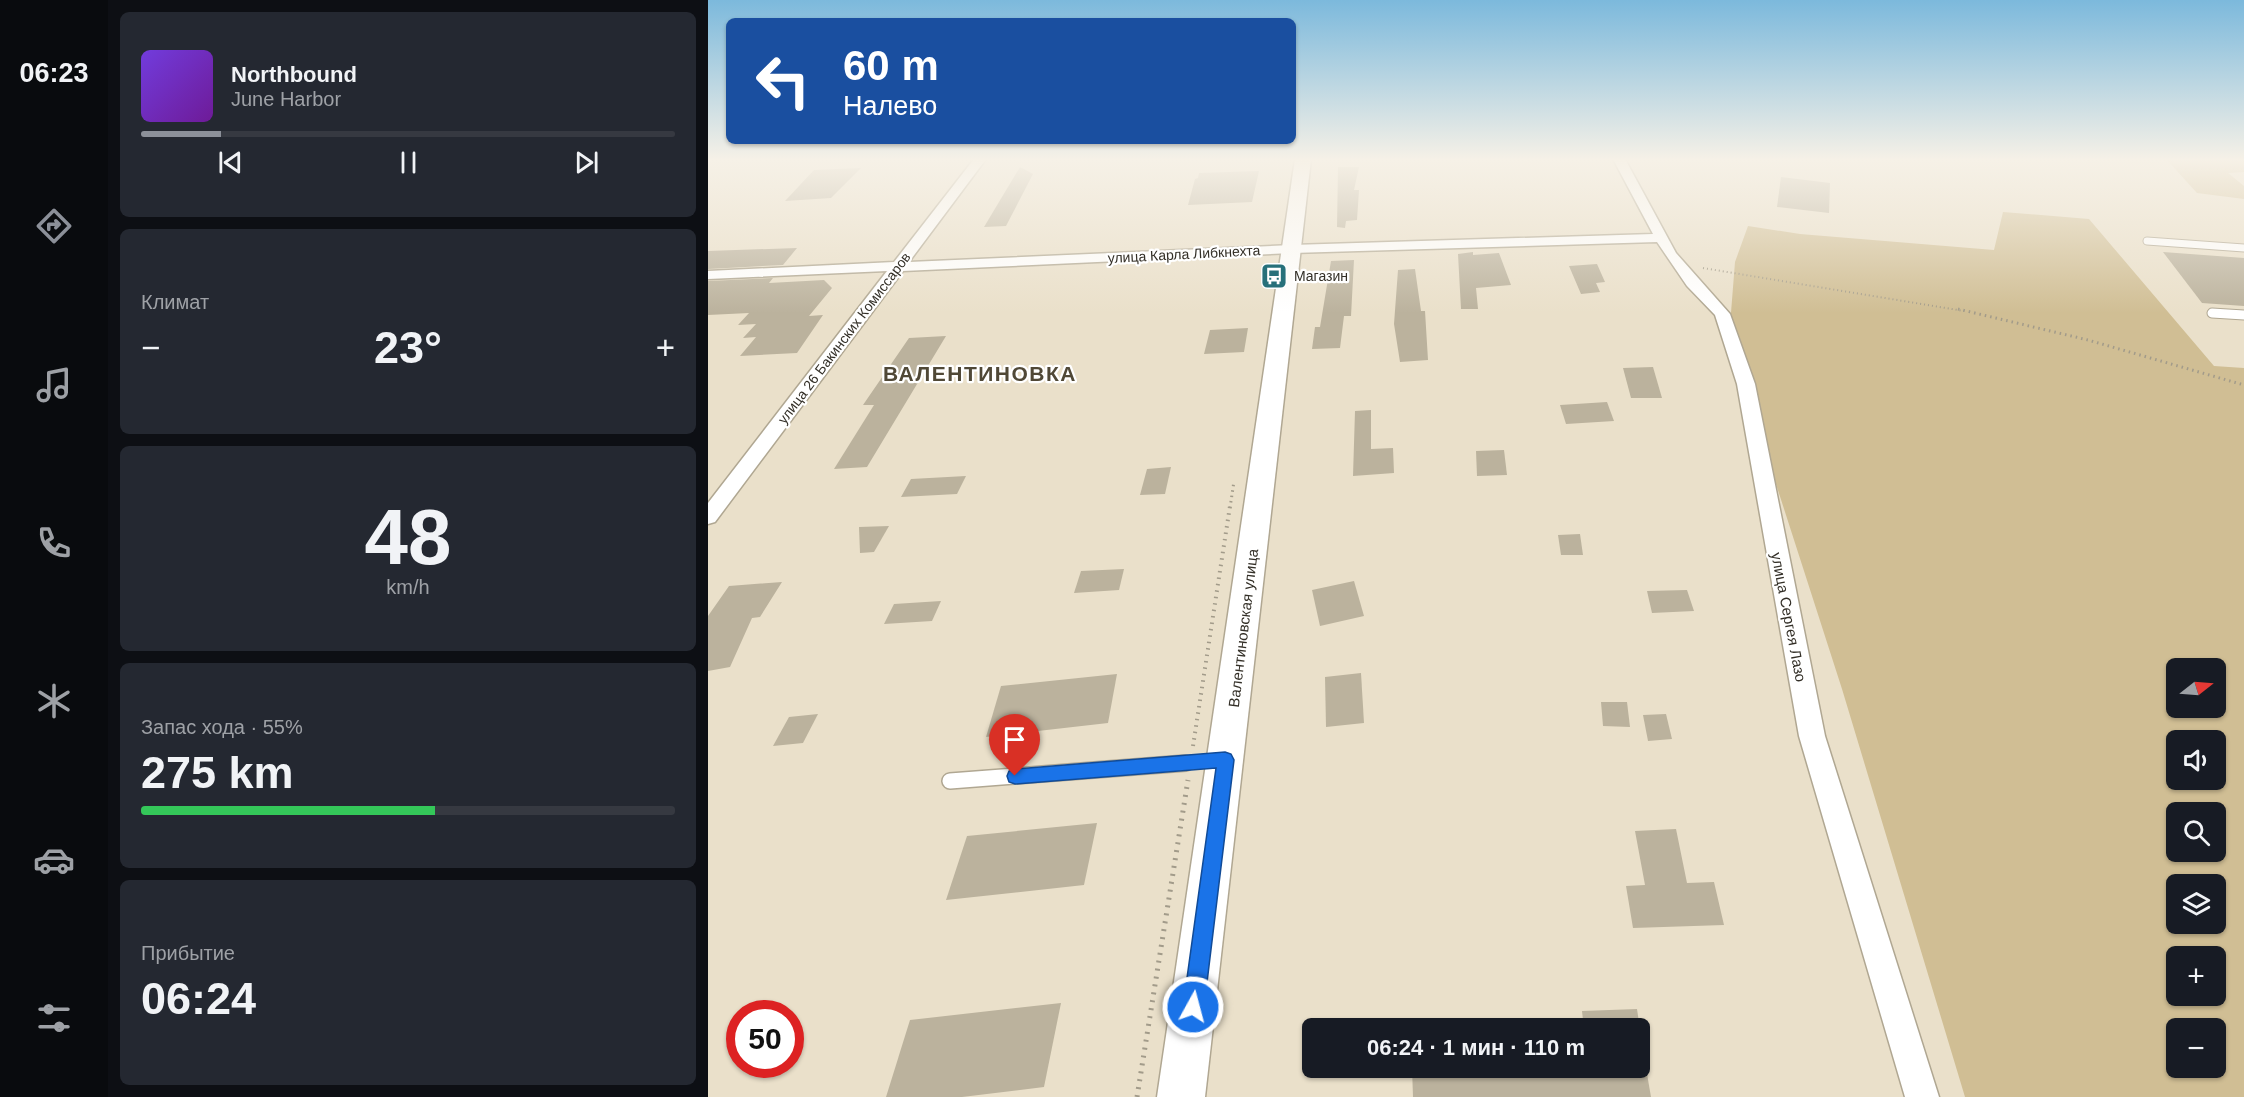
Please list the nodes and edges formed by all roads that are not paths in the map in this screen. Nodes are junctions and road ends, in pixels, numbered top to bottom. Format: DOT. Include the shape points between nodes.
graph roads {
  1 [pos="941,210"];
  2 [pos="1298,210"];
  3 [pos="1646,210"];
  4 [pos="2147,241"];
  5 [pos="1665,246"];
  6 [pos="2244,248"];
  7 [pos="1293,249"];
  8 [pos="898,267"];
  9 [pos="708,274"];
  10 [pos="2212,313"];
  11 [pos="2244,315"];
  12 [pos="708,517"];
  13 [pos="1225,760"];
  14 [pos="950,782"];
  15 [pos="1182,1097"];
  16 [pos="1922,1097"];
  1 -- 8 [label="street, улица 26 Бакинских Комиссаров"];
  2 -- 7 [label="main road, Валентиновская улица"];
  3 -- 5 [label="street, улица Сергея Лазо"];
  4 -- 6 [label="lane"];
  5 -- 7 [label="street, улица Карла Либкнехта"];
  5 -- 16 [label="street, улица Сергея Лазо" via="1692,284 1722,314 1746,384 1812,736"];
  7 -- 8 [label="street, улица Карла Либкнехта"];
  7 -- 13 [label="main road, Валентиновская улица"];
  8 -- 9 [label="street, улица Карла Либкнехта"];
  8 -- 12 [label="street, улица 26 Бакинских Комиссаров"];
  10 -- 11 [label="lane"];
  13 -- 14 [label="lane"];
  13 -- 15 [label="main road, Валентиновская улица"];
}
